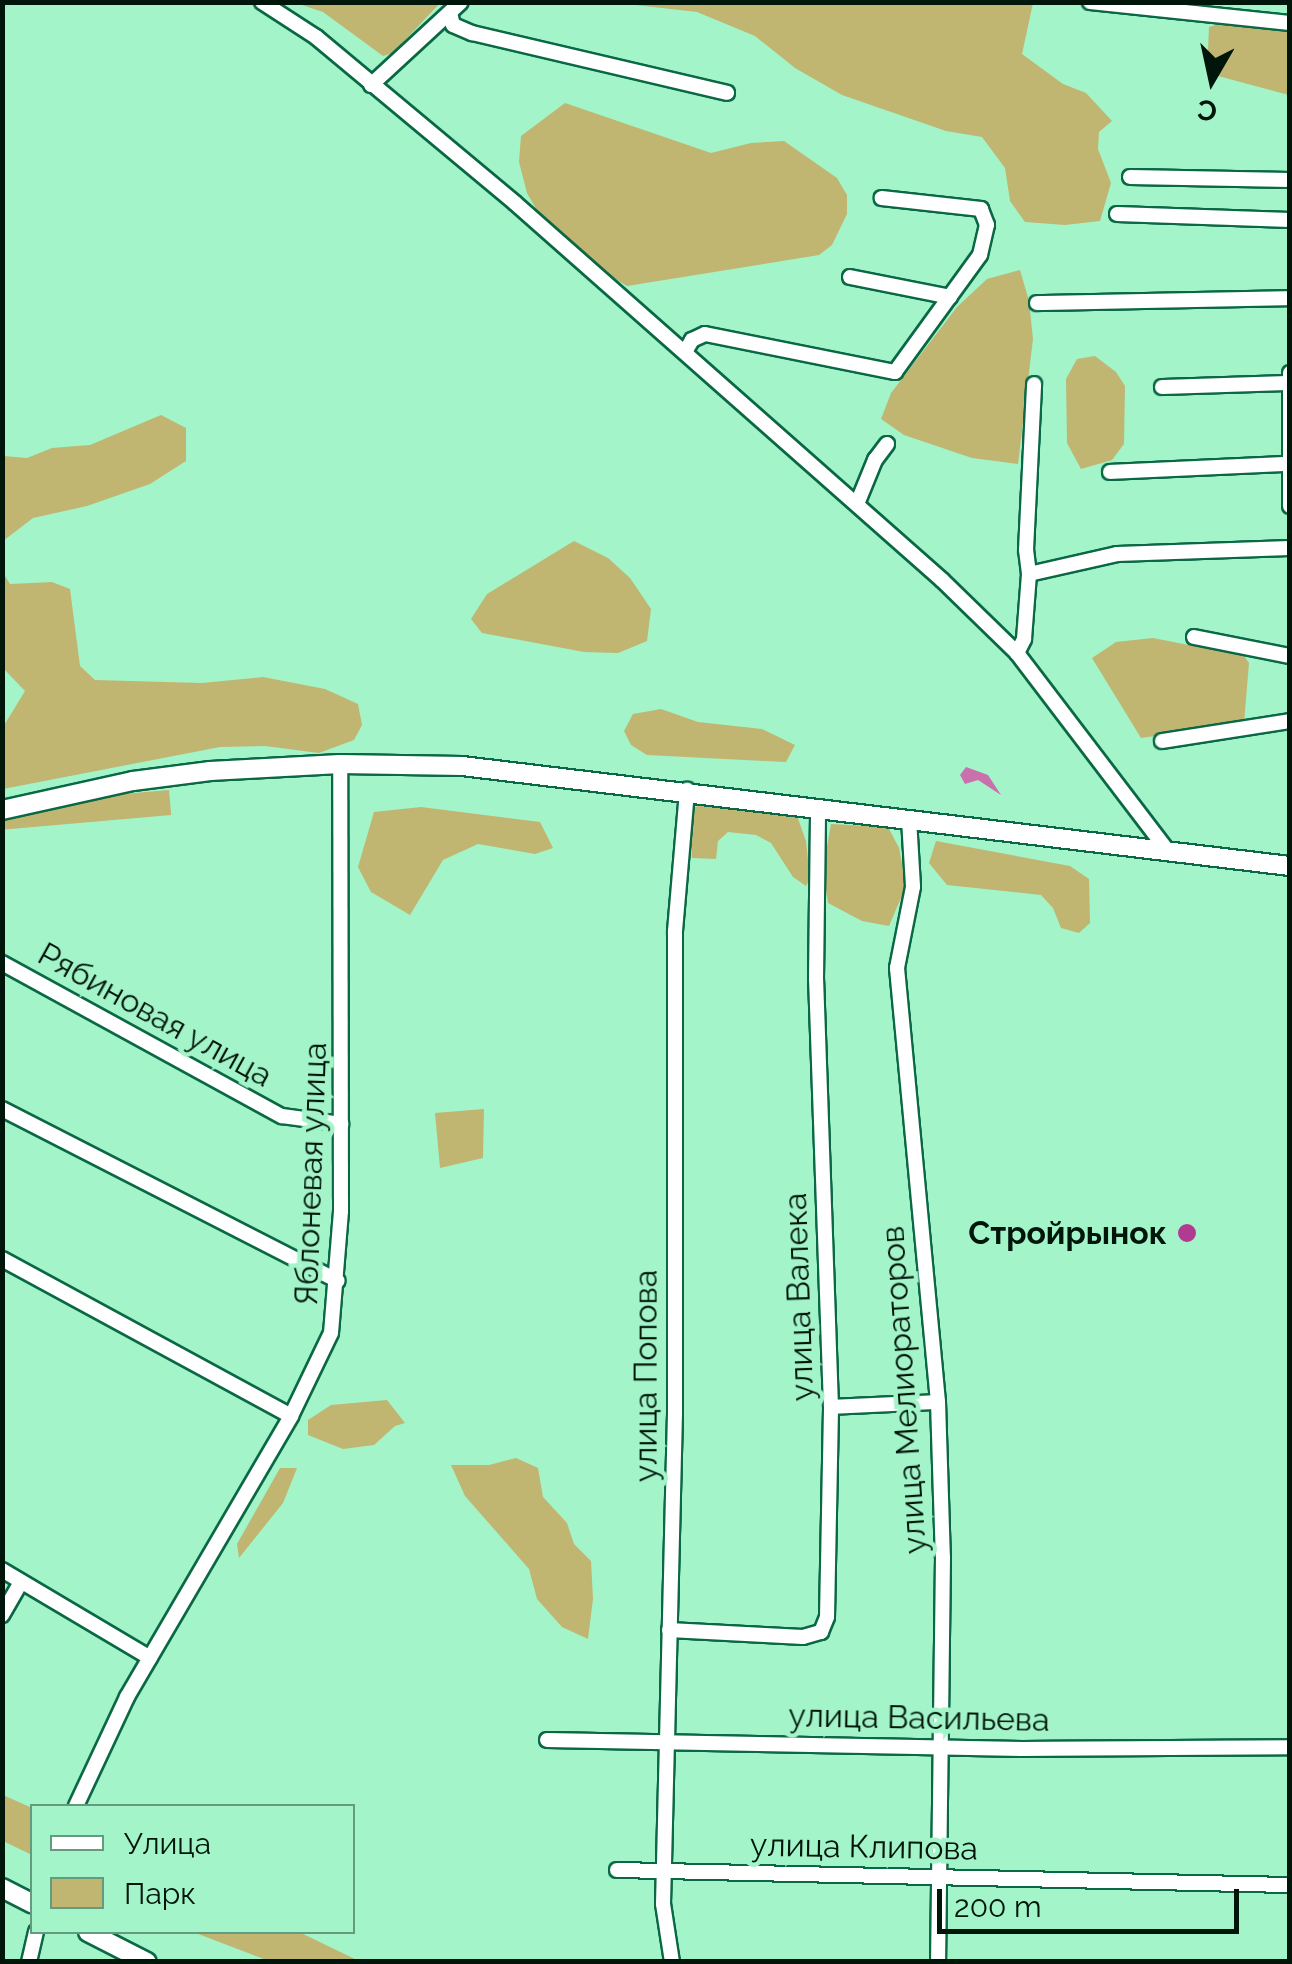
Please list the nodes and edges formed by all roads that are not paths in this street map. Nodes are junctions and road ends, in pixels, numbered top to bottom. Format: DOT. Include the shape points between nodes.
graph roads {
  1 [pos="262,2"];
  2 [pos="1090,2"];
  3 [pos="455,8"];
  4 [pos="1290,23"];
  5 [pos="371,86"];
  6 [pos="727,93"];
  7 [pos="1130,178"];
  8 [pos="1290,180"];
  9 [pos="882,198"];
  10 [pos="1117,214"];
  11 [pos="1290,220"];
  12 [pos="850,278"];
  13 [pos="950,298"];
  14 [pos="1290,298"];
  15 [pos="1038,303"];
  16 [pos="685,352"];
  17 [pos="1290,372"];
  18 [pos="1288,383"];
  19 [pos="1034,384"];
  20 [pos="1162,387"];
  21 [pos="887,444"];
  22 [pos="1288,464"];
  23 [pos="1110,472"];
  24 [pos="857,504"];
  25 [pos="1290,506"];
  26 [pos="1290,548"];
  27 [pos="1029,574"];
  28 [pos="1194,637"];
  29 [pos="1016,653"];
  30 [pos="1290,656"];
  31 [pos="1290,721"];
  32 [pos="1162,741"];
  33 [pos="340,764"];
  34 [pos="687,790"];
  35 [pos="818,807"];
  36 [pos="2,810"];
  37 [pos="909,818"];
  38 [pos="1168,851"];
  39 [pos="1290,866"];
  40 [pos="2,964"];
  41 [pos="2,1110"];
  42 [pos="342,1124"];
  43 [pos="2,1259"];
  44 [pos="338,1282"];
  45 [pos="938,1402"];
  46 [pos="831,1407"];
  47 [pos="291,1416"];
  48 [pos="2,1570"];
  49 [pos="21,1582"];
  50 [pos="2,1615"];
  51 [pos="669,1630"];
  52 [pos="150,1658"];
  53 [pos="547,1740"];
  54 [pos="668,1741"];
  55 [pos="940,1744"];
  56 [pos="1290,1747"];
  57 [pos="77,1804"];
  58 [pos="616,1870"];
  59 [pos="665,1872"];
  60 [pos="940,1874"];
  61 [pos="1290,1885"];
  62 [pos="2,1888"];
  63 [pos="30,1902"];
  64 [pos="36,1934"];
  65 [pos="92,1934"];
  66 [pos="29,1962"];
  67 [pos="147,1962"];
  68 [pos="672,1962"];
  69 [pos="938,1962"];
  1 -- 5 [label="street"];
  2 -- 4 [label="street"];
  3 -- 5 [label="street"];
  3 -- 6 [label="street" via="453,25 472,34"];
  5 -- 16 [label="street"];
  7 -- 8 [label="street"];
  9 -- 13 [label="street" via="982,209 987,225 980,255"];
  10 -- 11 [label="street"];
  12 -- 13 [label="street"];
  13 -- 16 [label="street" via="895,372 705,334"];
  14 -- 15 [label="street"];
  16 -- 24 [label="street"];
  17 -- 18 [label="street"];
  18 -- 20 [label="street"];
  18 -- 22 [label="street"];
  19 -- 27 [label="street"];
  21 -- 24 [label="street"];
  22 -- 23 [label="street"];
  22 -- 25 [label="street"];
  24 -- 29 [label="street"];
  26 -- 27 [label="street" via="1117,554"];
  27 -- 29 [label="street" via="1024,639"];
  28 -- 30 [label="street"];
  29 -- 38 [label="street"];
  31 -- 32 [label="street"];
  33 -- 34 [label="main road" via="518,770"];
  33 -- 36 [label="main road" via="174,775"];
  33 -- 42 [label="street, Яблоневая улица"];
  34 -- 35 [label="main road"];
  34 -- 51 [label="street, улица Попова" via="676,931"];
  35 -- 37 [label="main road"];
  35 -- 46 [label="street, улица Валека" via="816,980"];
  37 -- 38 [label="main road"];
  37 -- 45 [label="street, улица Мелиораторов" via="914,887 896,968"];
  38 -- 39 [label="main road"];
  40 -- 42 [label="street, Рябиновая улица" via="282,1116"];
  41 -- 44 [label="street"];
  42 -- 44 [label="street, Яблоневая улица"];
  43 -- 47 [label="street"];
  44 -- 47 [label="street, Яблоневая улица" via="325,1352"];
  45 -- 46 [label="street"];
  45 -- 55 [label="street, улица Мелиораторов"];
  46 -- 51 [label="street, улица Валека" via="827,1617 821,1632"];
  47 -- 52 [label="street, Яблоневая улица"];
  48 -- 49 [label="street"];
  49 -- 50 [label="street"];
  49 -- 52 [label="street"];
  51 -- 54 [label="street, улица Попова"];
  52 -- 57 [label="street, Яблоневая улица"];
  53 -- 54 [label="street, улица Васильева"];
  54 -- 55 [label="street, улица Васильева"];
  54 -- 59 [label="street, улица Попова"];
  55 -- 56 [label="street, улица Васильева"];
  55 -- 60 [label="street, улица Мелиораторов"];
  58 -- 59 [label="street, улица Клипова"];
  59 -- 60 [label="street, улица Клипова"];
  59 -- 68 [label="street, улица Попова" via="664,1929"];
  60 -- 61 [label="street, улица Клипова"];
  60 -- 69 [label="street, улица Мелиораторов"];
  62 -- 63 [label="main road"];
  64 -- 66 [label="street"];
  65 -- 67 [label="main road"];
}
